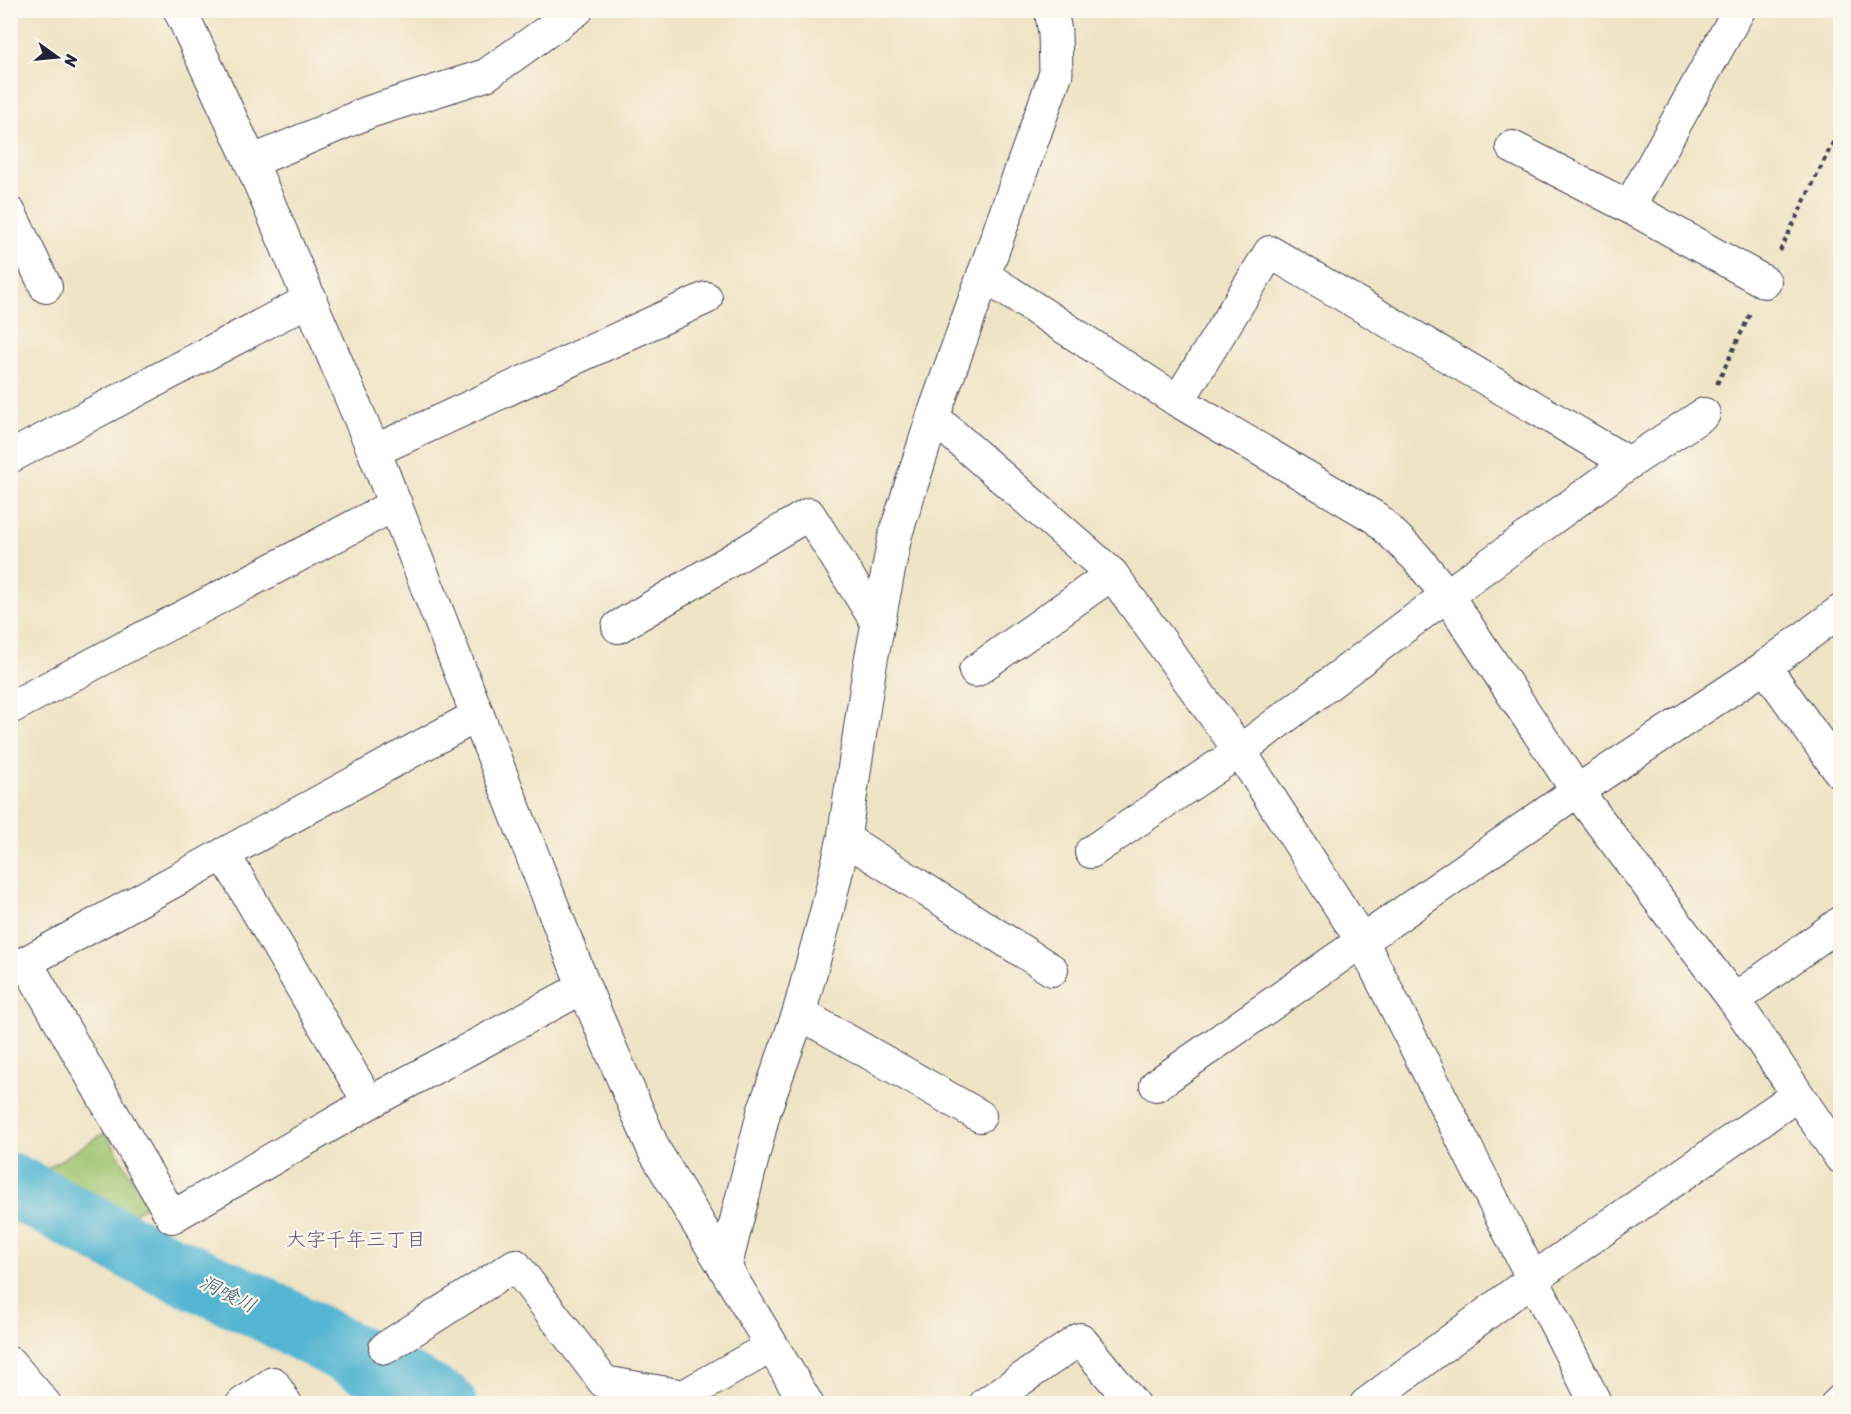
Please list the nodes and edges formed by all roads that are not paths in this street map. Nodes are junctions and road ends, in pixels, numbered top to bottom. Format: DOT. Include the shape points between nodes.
graph roads {
  1 [pos="180,10"];
  2 [pos="577,10"];
  3 [pos="1051,10"];
  4 [pos="1739,10"];
  5 [pos="1512,147"];
  6 [pos="251,162"];
  7 [pos="1629,207"];
  8 [pos="10,213"];
  9 [pos="983,275"];
  10 [pos="1764,282"];
  11 [pos="46,287"];
  12 [pos="706,298"];
  13 [pos="311,299"];
  14 [pos="1178,401"];
  15 [pos="1704,414"];
  16 [pos="933,417"];
  17 [pos="374,451"];
  18 [pos="10,457"];
  19 [pos="1629,464"];
  20 [pos="396,504"];
  21 [pos="1112,574"];
  22 [pos="1447,595"];
  23 [pos="1840,611"];
  24 [pos="878,624"];
  25 [pos="618,627"];
  26 [pos="1765,667"];
  27 [pos="975,671"];
  28 [pos="10,708"];
  29 [pos="478,715"];
  30 [pos="1240,751"];
  31 [pos="1840,772"];
  32 [pos="1577,791"];
  33 [pos="844,838"];
  34 [pos="1091,852"];
  35 [pos="224,854"];
  36 [pos="1840,923"];
  37 [pos="1362,941"];
  38 [pos="18,967"];
  39 [pos="1052,970"];
  40 [pos="584,987"];
  41 [pos="1734,1000"];
  42 [pos="799,1013"];
  43 [pos="1156,1085"];
  44 [pos="1797,1095"];
  45 [pos="369,1102"];
  46 [pos="980,1116"];
  47 [pos="1840,1156"];
  48 [pos="725,1267"];
  49 [pos="1534,1278"];
  50 [pos="772,1346"];
  51 [pos="385,1348"];
  52 [pos="10,1363"];
  53 [pos="679,1400"];
  54 [pos="1840,1401"];
  55 [pos="45,1404"];
  56 [pos="243,1404"];
  57 [pos="286,1404"];
  58 [pos="807,1404"];
  59 [pos="985,1404"];
  60 [pos="1133,1404"];
  61 [pos="1366,1404"];
  62 [pos="1596,1404"];
  63 [pos="1837,1404"];
  1 -- 6 [label="street"];
  2 -- 6 [label="street" via="486,75 369,112"];
  3 -- 9 [label="street" via="1056,74"];
  4 -- 7 [label="street"];
  5 -- 7 [label="street"];
  6 -- 13 [label="street"];
  7 -- 10 [label="street"];
  8 -- 11 [label="street"];
  9 -- 14 [label="street"];
  9 -- 16 [label="street"];
  12 -- 17 [label="street"];
  13 -- 17 [label="street"];
  13 -- 18 [label="street"];
  14 -- 19 [label="street" via="1270,252"];
  14 -- 22 [label="street" via="1376,518"];
  15 -- 19 [label="street"];
  16 -- 21 [label="street"];
  16 -- 24 [label="street" via="895,536"];
  17 -- 20 [label="street"];
  19 -- 22 [label="street"];
  20 -- 28 [label="street"];
  20 -- 29 [label="street"];
  21 -- 27 [label="street"];
  21 -- 30 [label="street"];
  22 -- 30 [label="street"];
  22 -- 32 [label="street"];
  23 -- 26 [label="street"];
  24 -- 25 [label="street" via="809,514"];
  24 -- 33 [label="street"];
  26 -- 31 [label="street"];
  26 -- 32 [label="street"];
  29 -- 35 [label="street"];
  29 -- 40 [label="street"];
  30 -- 34 [label="street"];
  30 -- 37 [label="street"];
  32 -- 37 [label="street"];
  32 -- 41 [label="street"];
  33 -- 39 [label="street"];
  33 -- 42 [label="street"];
  35 -- 38 [label="street"];
  35 -- 45 [label="street"];
  36 -- 41 [label="street"];
  37 -- 43 [label="street"];
  37 -- 49 [label="street"];
  38 -- 45 [label="street" via="172,1217"];
  40 -- 45 [label="street"];
  40 -- 48 [label="street" via="654,1150"];
  41 -- 44 [label="street"];
  42 -- 46 [label="street"];
  42 -- 48 [label="street" via="765,1111"];
  44 -- 47 [label="street"];
  44 -- 49 [label="street"];
  48 -- 50 [label="street"];
  49 -- 61 [label="street"];
  49 -- 62 [label="street"];
  50 -- 53 [label="street"];
  50 -- 58 [label="street"];
  51 -- 53 [label="street" via="515,1265 604,1382"];
  52 -- 55 [label="street"];
  54 -- 63 [label="street"];
  56 -- 57 [label="street" via="273,1383"];
  59 -- 60 [label="street" via="1080,1339"];
}
